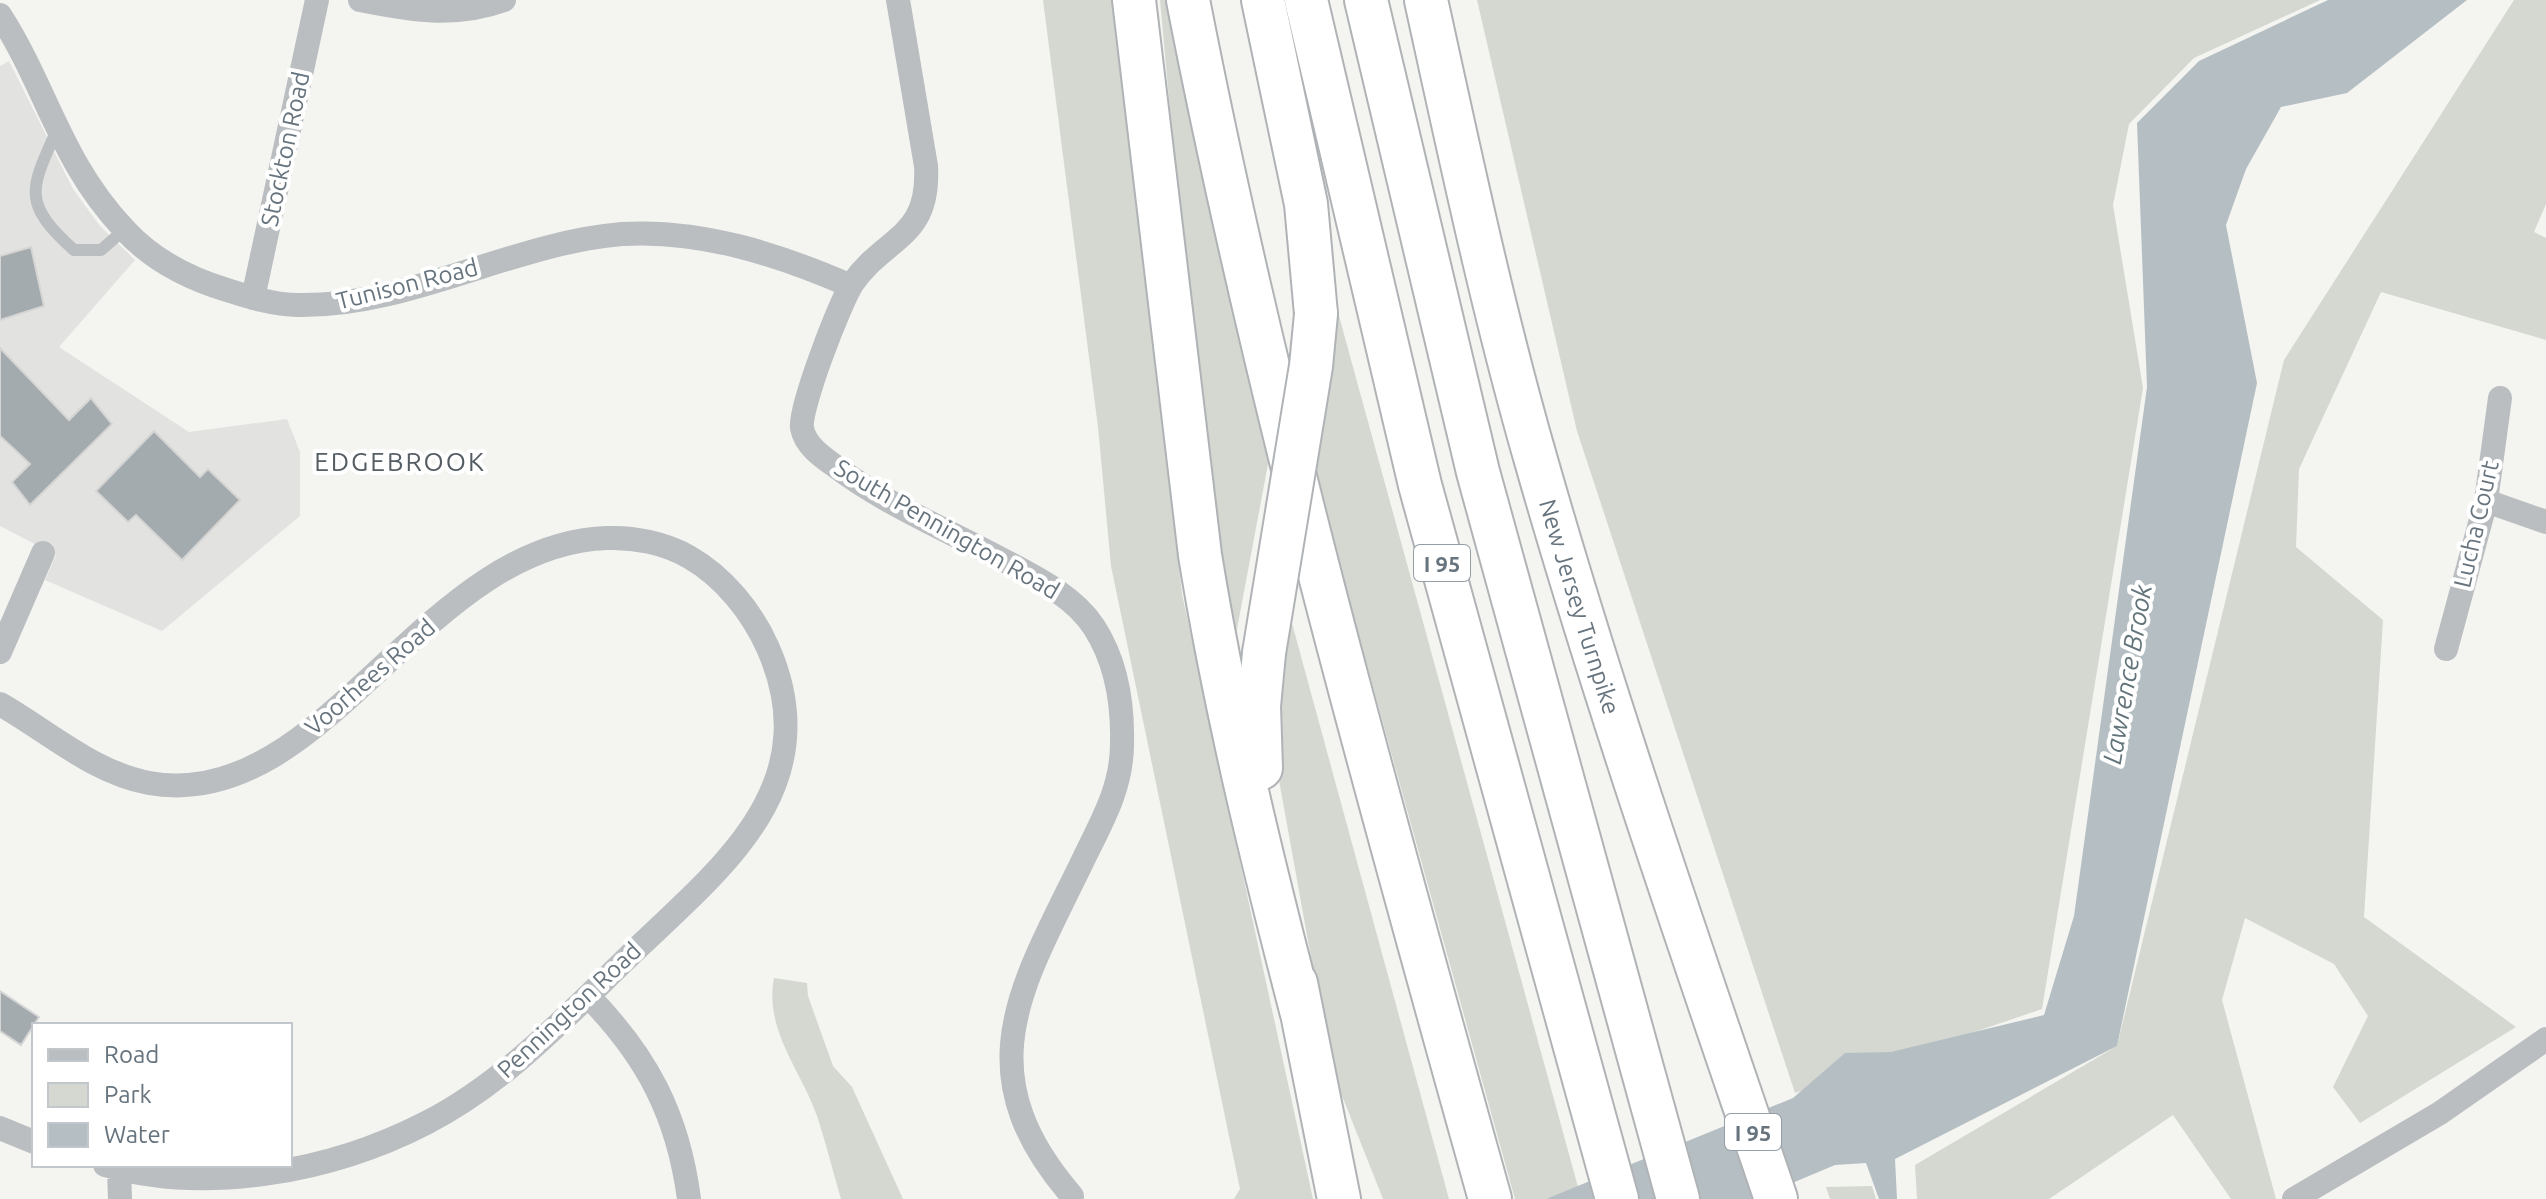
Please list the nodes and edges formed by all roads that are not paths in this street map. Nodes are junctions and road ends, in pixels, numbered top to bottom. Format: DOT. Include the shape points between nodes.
graph roads {
  1 [pos="317,0"];
  2 [pos="360,0"];
  3 [pos="504,0"];
  4 [pos="898,0"];
  5 [pos="1134,0"];
  6 [pos="1188,0"];
  7 [pos="1263,0"];
  8 [pos="1306,0"];
  9 [pos="1366,0"];
  10 [pos="1426,0"];
  11 [pos="0,15"];
  12 [pos="56,132"];
  13 [pos="124,230"];
  14 [pos="851,286"];
  15 [pos="253,298"];
  16 [pos="2500,398"];
  17 [pos="2486,501"];
  18 [pos="2546,522"];
  19 [pos="43,553"];
  20 [pos="734,594"];
  21 [pos="2446,649"];
  22 [pos="0,652"];
  23 [pos="0,704"];
  24 [pos="588,996"];
  25 [pos="1301,1010"];
  26 [pos="2546,1039"];
  27 [pos="1740,1061"];
  28 [pos="1662,1094"];
  29 [pos="0,1128"];
  30 [pos="32,1141"];
  31 [pos="112,1167"];
  32 [pos="1486,1185"];
  33 [pos="1338,1195"];
  34 [pos="1072,1196"];
  35 [pos="120,1199"];
  36 [pos="689,1199"];
  37 [pos="1617,1199"];
  38 [pos="1678,1199"];
  39 [pos="1708,1199"];
  40 [pos="1776,1199"];
  41 [pos="1802,1199"];
  42 [pos="2294,1199"];
  1 -- 15 [label="street, Stockton Road"];
  2 -- 3 [label="street" via="451,12"];
  4 -- 14 [label="street, South Pennington Road" via="928,192 902,238"];
  5 -- 25 [label="highway" via="1214,642"];
  6 -- 32 [label="highway" via="1306,525"];
  7 -- 25 [label="highway, bridge" via="1306,204 1316,314 1259,706 1266,815"];
  8 -- 37 [label="highway, I 95" via="1420,485"];
  9 -- 28 [label="highway, I 95" via="1478,472 1600,923"];
  10 -- 27 [label="highway, New Jersey Turnpike" via="1536,462 1658,848"];
  11 -- 12 [label="street, Tunison Road"];
  12 -- 13 [label="street, Tunison Road" via="78,171"];
  12 -- 13 [label="lane" via="33,185 34,203 74,250 101,250"];
  13 -- 15 [label="street, Tunison Road" via="180,272"];
  14 -- 15 [label="street, Tunison Road" via="796,262 737,246 684,236 624,234 562,243 329,304 294,306"];
  14 -- 34 [label="street, South Pennington Road" via="803,415 802,430 811,446 850,477 1059,594 1092,624 1109,652 1121,715 1116,792 1024,983 1012,1025 1015,1098 1045,1165"];
  16 -- 17 [label="street, Lucha Court"];
  17 -- 18 [label="street"];
  17 -- 21 [label="street, Lucha Court"];
  19 -- 22 [label="street"];
  20 -- 23 [label="street, Voorhees Road" via="689,557 660,544 581,538 543,549 481,580 279,755 233,778 196,784 154,784 119,775"];
  20 -- 24 [label="street, Pennington Road" via="759,627 785,704 786,746 778,780 758,823 737,851"];
  24 -- 31 [label="street, Pennington Road" via="471,1096 426,1124 376,1145 325,1162 197,1178"];
  24 -- 36 [label="street" via="624,1033 650,1072 677,1143"];
  25 -- 33 [label="highway"];
  26 -- 42 [label="street" via="2440,1113"];
  27 -- 40 [label="highway, I 95"];
  27 -- 41 [label="highway"];
  28 -- 38 [label="highway, I 95"];
  28 -- 39 [label="highway"];
  29 -- 30 [label="street"];
  31 -- 35 [label="street"];
}
